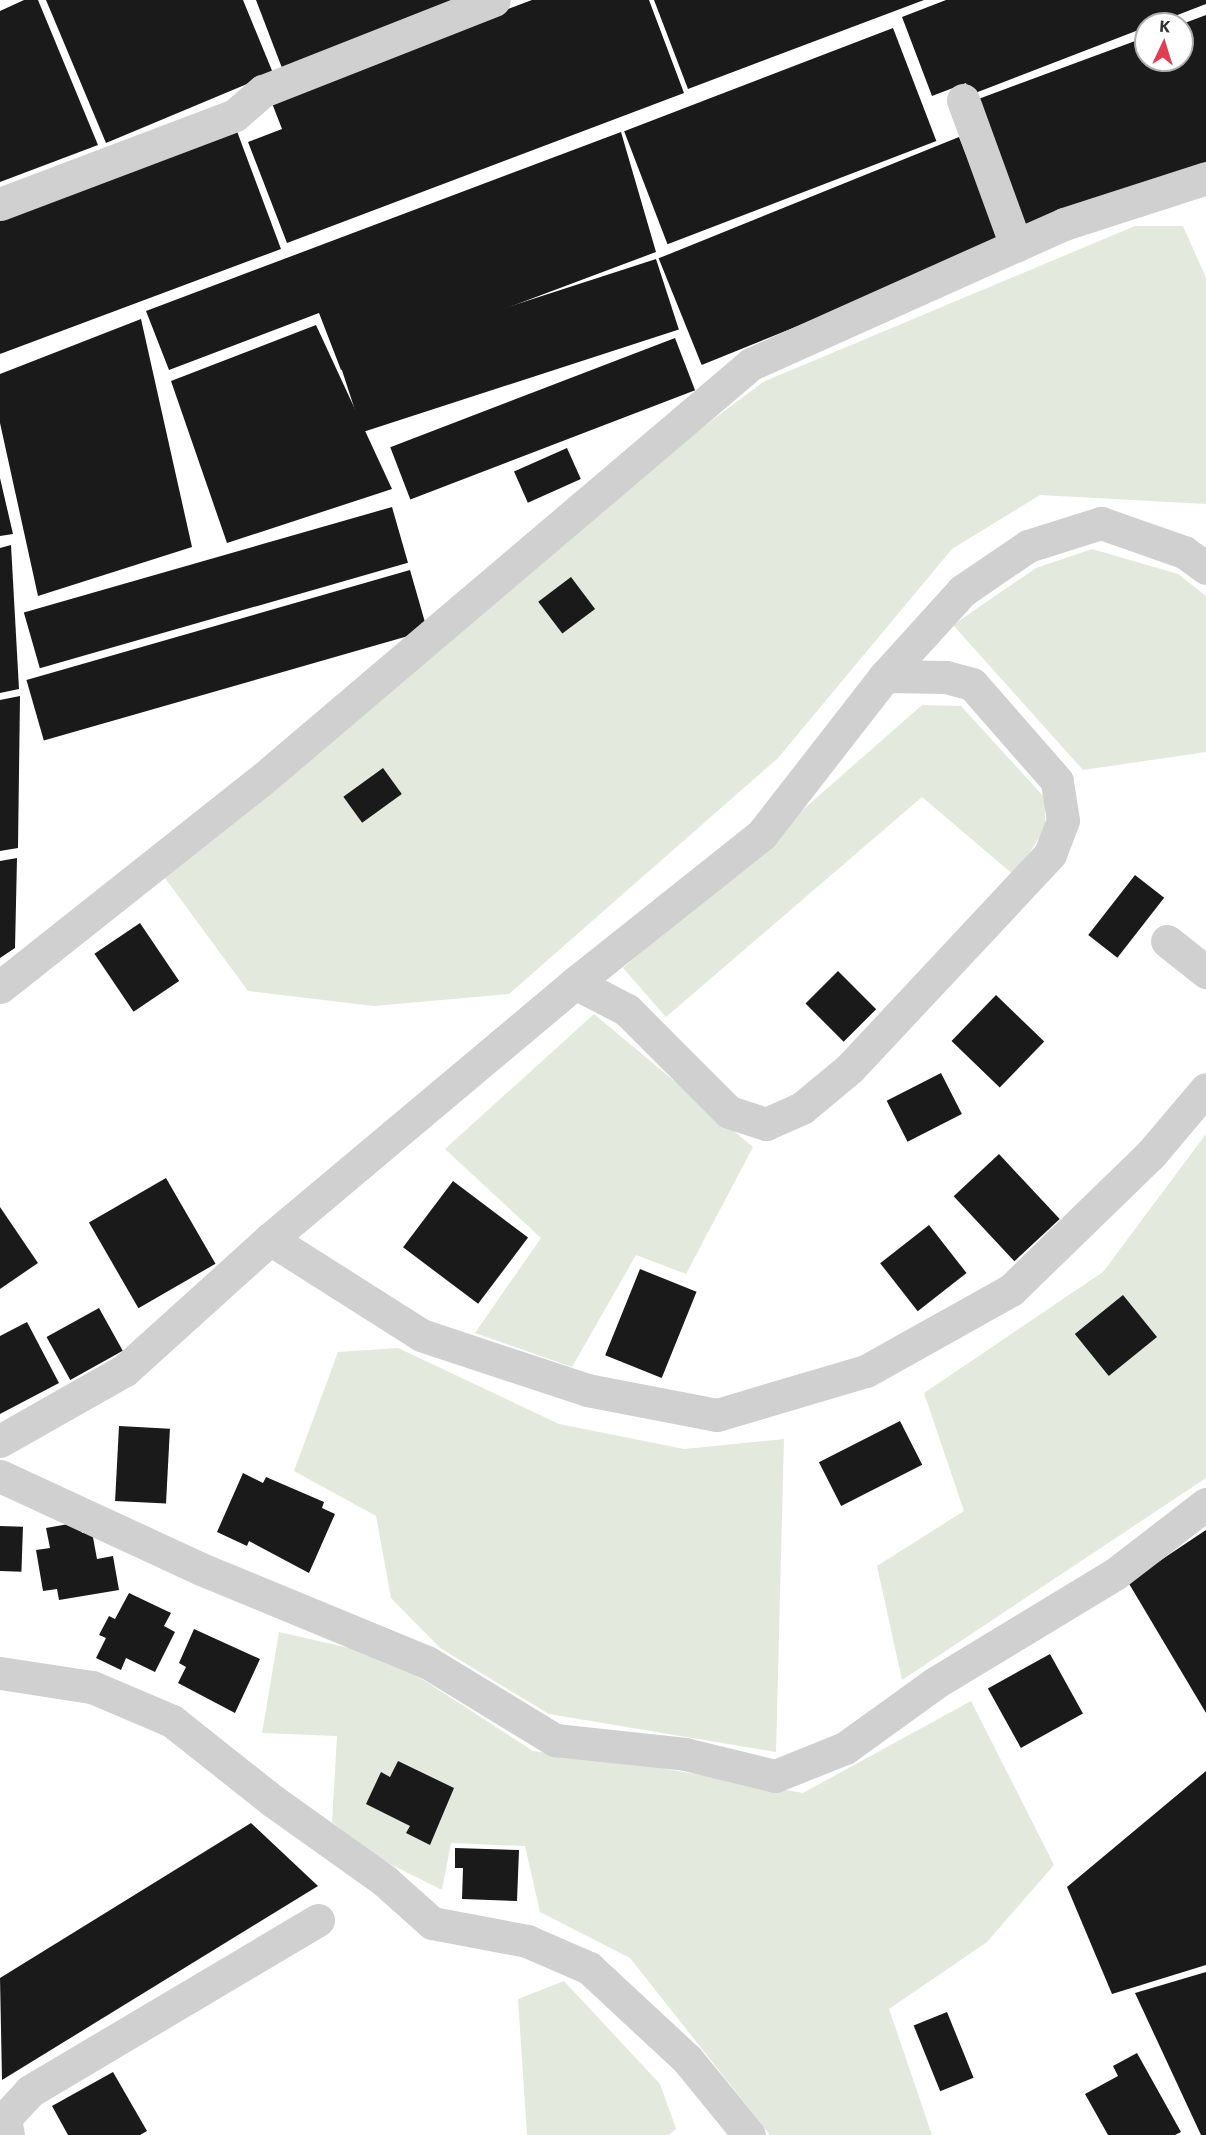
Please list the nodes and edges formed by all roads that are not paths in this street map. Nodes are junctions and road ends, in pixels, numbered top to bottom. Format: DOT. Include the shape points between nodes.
graph roads {
  1 [pos="494,0"];
  2 [pos="963,99"];
  3 [pos="1206,178"];
  4 [pos="0,204"];
  5 [pos="1016,246"];
  6 [pos="1206,568"];
  7 [pos="885,676"];
  8 [pos="1167,941"];
  9 [pos="1206,972"];
  10 [pos="575,983"];
  11 [pos="0,987"];
  12 [pos="1206,1089"];
  13 [pos="270,1239"];
  14 [pos="0,1440"];
  15 [pos="0,1476"];
  16 [pos="1206,1504"];
  17 [pos="0,1673"];
  18 [pos="318,1920"];
  19 [pos="8,2135"];
  20 [pos="749,2135"];
  1 -- 4 [label="street" via="263,92 235,115"];
  2 -- 5 [label="street"];
  3 -- 5 [label="street" via="1064,224"];
  5 -- 11 [label="street" via="751,364 259,783"];
  6 -- 7 [label="street" via="1184,552 1101,523 1028,546 962,591"];
  7 -- 10 [label="street" via="762,834"];
  7 -- 10 [label="street" via="945,677 972,684 1057,781 1064,820 1050,854 850,1068 802,1108 766,1124 729,1112 627,1010"];
  8 -- 9 [label="street"];
  10 -- 13 [label="street"];
  12 -- 13 [label="street" via="1151,1154 1011,1290 866,1371 717,1415 587,1390 421,1335"];
  13 -- 14 [label="street" via="125,1370"];
  15 -- 16 [label="street" via="201,1569 427,1662 555,1740 685,1754 775,1776 845,1748 935,1683 1115,1574"];
  17 -- 20 [label="street" via="92,1687 171,1721 385,1881 432,1923 527,1941 589,1968 687,2059"];
  18 -- 19 [label="street" via="30,2091 5,2118"];
}
